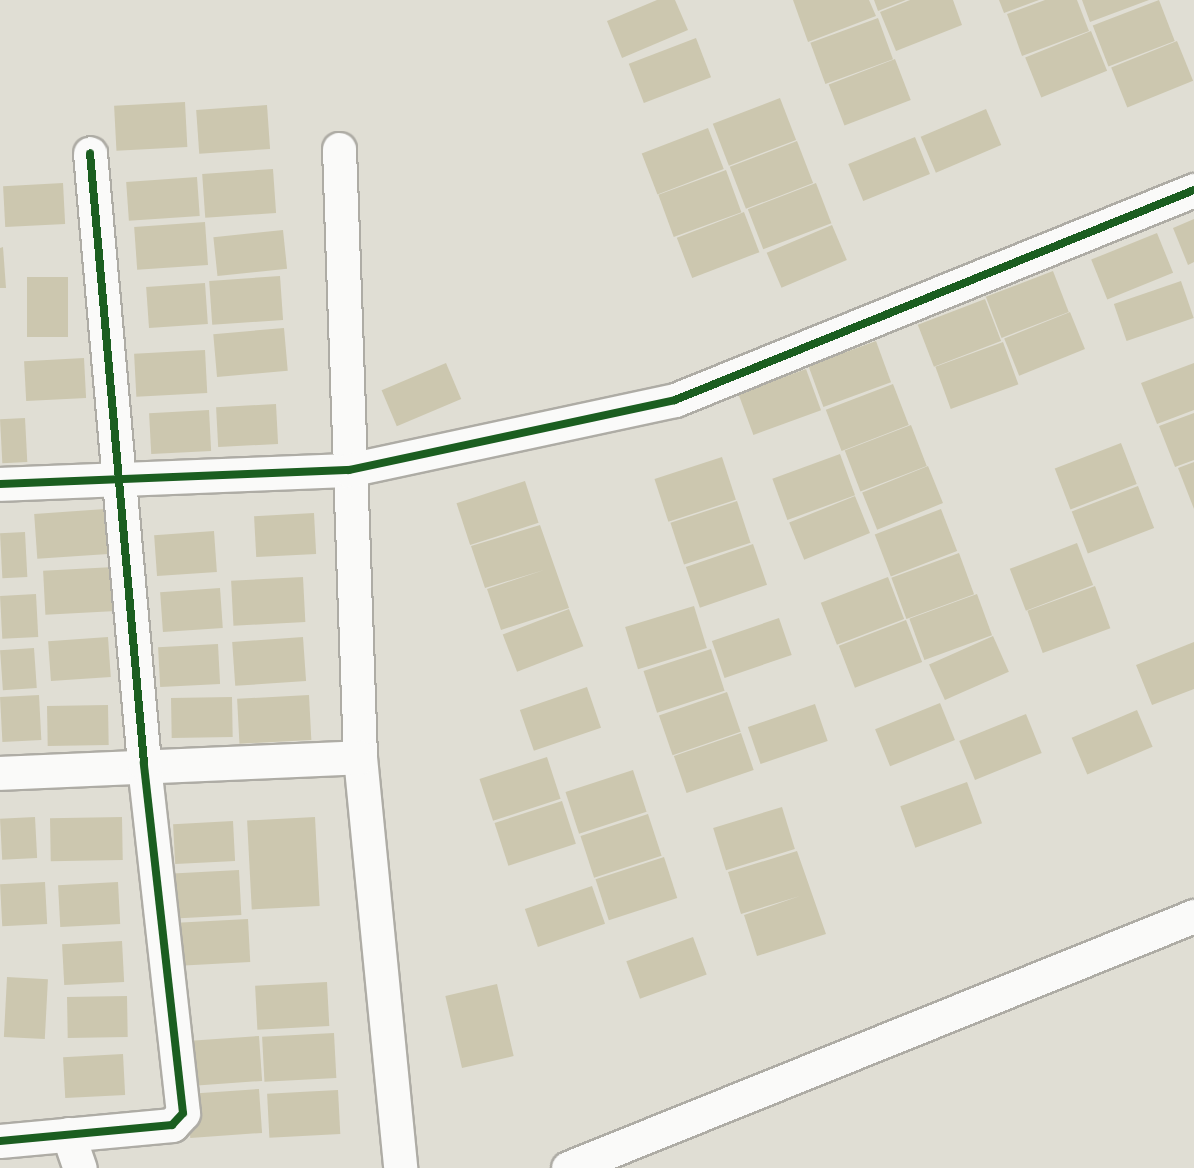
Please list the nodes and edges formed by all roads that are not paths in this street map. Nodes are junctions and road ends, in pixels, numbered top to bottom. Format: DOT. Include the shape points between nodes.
graph roads {
  1 [pos="339,149"];
  2 [pos="90,153"];
  3 [pos="1194,190"];
  4 [pos="349,470"];
  5 [pos="121,480"];
  6 [pos="0,484"];
  7 [pos="360,757"];
  8 [pos="144,763"];
  9 [pos="0,773"];
  10 [pos="1194,916"];
  11 [pos="68,1134"];
  12 [pos="0,1141"];
  13 [pos="80,1168"];
  14 [pos="400,1168"];
  15 [pos="568,1168"];
  1 -- 4 [label="street"];
  2 -- 5 [label="street"];
  3 -- 4 [label="street" via="675,400"];
  4 -- 5 [label="street"];
  4 -- 7 [label="street"];
  5 -- 6 [label="street"];
  5 -- 8 [label="street"];
  7 -- 8 [label="street"];
  7 -- 14 [label="street"];
  8 -- 9 [label="street"];
  8 -- 11 [label="street" via="183,1113 172,1125"];
  10 -- 15 [label="street"];
  11 -- 12 [label="street"];
  11 -- 13 [label="street"];
}
